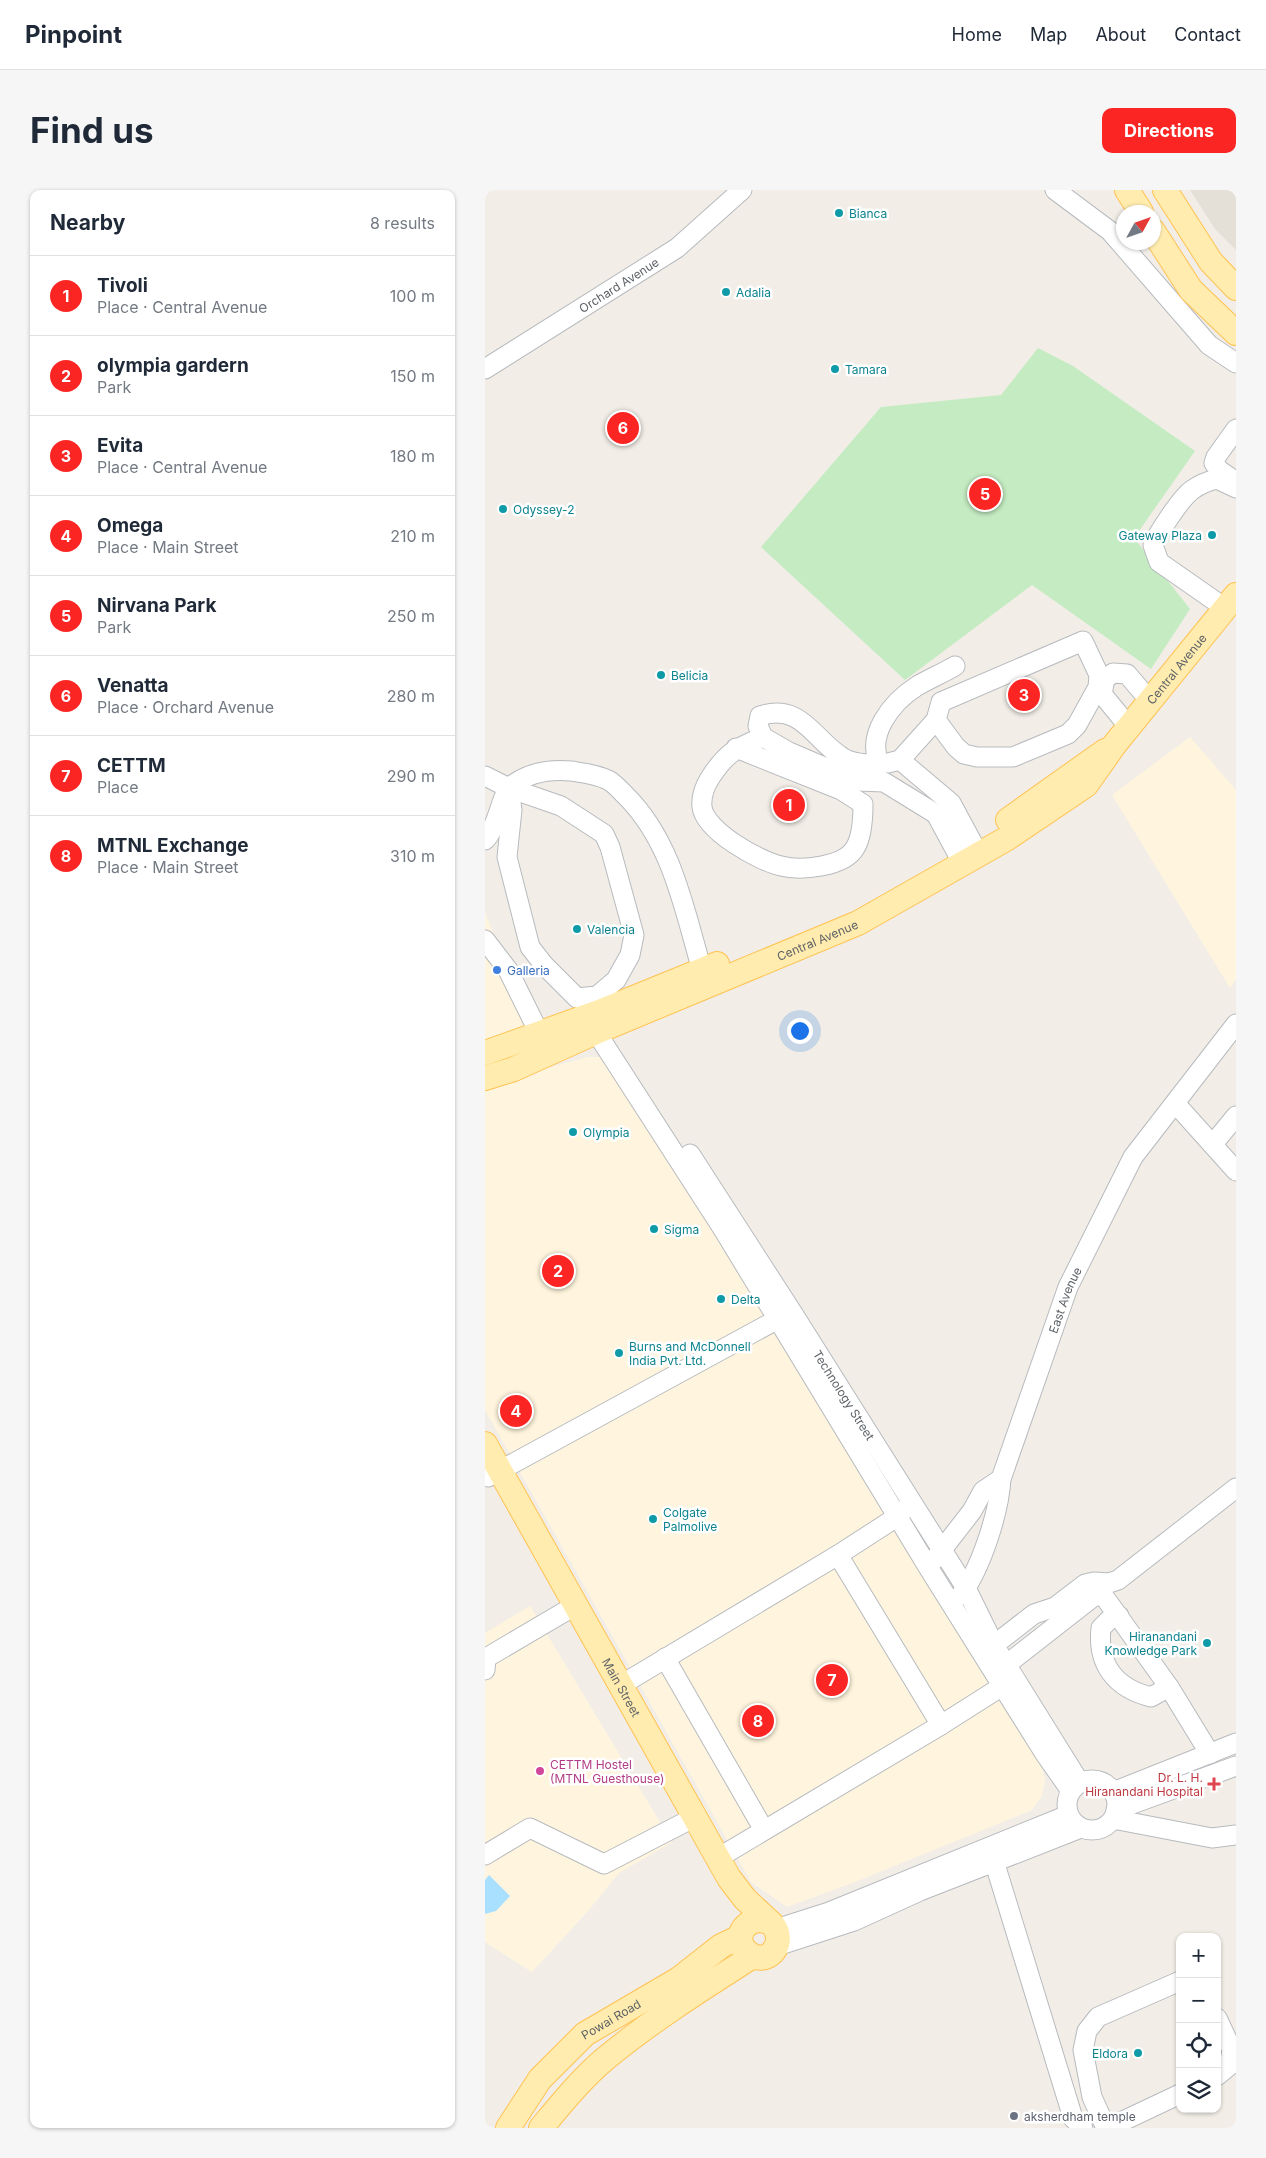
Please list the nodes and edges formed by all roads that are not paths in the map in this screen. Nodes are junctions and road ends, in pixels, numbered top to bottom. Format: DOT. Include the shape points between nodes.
graph roads {
  1 [pos="742,190"];
  2 [pos="1055,190"];
  3 [pos="1127,190"];
  4 [pos="1168,191"];
  5 [pos="1137,205"];
  6 [pos="1161,244"];
  7 [pos="1236,288"];
  8 [pos="1236,333"];
  9 [pos="1236,363"];
  10 [pos="485,369"];
  11 [pos="1236,429"];
  12 [pos="1236,482"];
  13 [pos="1236,488"];
  14 [pos="1231,602"];
  15 [pos="955,666"];
  16 [pos="1150,701"];
  17 [pos="936,720"];
  18 [pos="1122,735"];
  19 [pos="763,737"];
  20 [pos="736,748"];
  21 [pos="900,760"];
  22 [pos="882,774"];
  23 [pos="485,776"];
  24 [pos="509,788"];
  25 [pos="955,809"];
  26 [pos="939,819"];
  27 [pos="485,840"];
  28 [pos="967,853"];
  29 [pos="485,940"];
  30 [pos="702,970"];
  31 [pos="597,1022"];
  32 [pos="1236,1024"];
  33 [pos="545,1044"];
  34 [pos="485,1053"];
  35 [pos="485,1078"];
  36 [pos="1175,1103"];
  37 [pos="1236,1116"];
  38 [pos="1213,1144"];
  39 [pos="1236,1171"];
  40 [pos="785,1316"];
  41 [pos="485,1444"];
  42 [pos="491,1473"];
  43 [pos="1001,1478"];
  44 [pos="1236,1488"];
  45 [pos="912,1503"];
  46 [pos="896,1516"];
  47 [pos="942,1551"];
  48 [pos="838,1555"];
  49 [pos="928,1567"];
  50 [pos="966,1588"];
  51 [pos="952,1606"];
  52 [pos="570,1608"];
  53 [pos="1119,1616"];
  54 [pos="994,1645"];
  55 [pos="665,1658"];
  56 [pos="485,1670"];
  57 [pos="1004,1676"];
  58 [pos="621,1685"];
  59 [pos="1169,1687"];
  60 [pos="941,1725"];
  61 [pos="1234,1749"];
  62 [pos="1210,1754"];
  63 [pos="1179,1766"];
  64 [pos="1236,1766"];
  65 [pos="1187,1785"];
  66 [pos="1075,1787"];
  67 [pos="1114,1807"];
  68 [pos="689,1820"];
  69 [pos="1074,1821"];
  70 [pos="765,1830"];
  71 [pos="1236,1835"];
  72 [pos="1212,1838"];
  73 [pos="1236,1846"];
  74 [pos="485,1855"];
  75 [pos="991,1855"];
  76 [pos="718,1858"];
  77 [pos="774,1932"];
  78 [pos="745,1941"];
  79 [pos="1176,1983"];
  80 [pos="1219,2023"];
  81 [pos="1221,2073"];
  82 [pos="1176,2096"];
  83 [pos="508,2128"];
  84 [pos="541,2128"];
  85 [pos="1083,2128"];
  86 [pos="1107,2128"];
  1 -- 10 [label="street, Orchard Avenue" via="677,248"];
  2 -- 9 [label="street" via="1110,231 1209,345"];
  3 -- 5 [label="main road"];
  4 -- 7 [label="main road" via="1211,262"];
  6 -- 8 [label="main road" via="1191,290"];
  11 -- 12 [label="street" via="1214,463"];
  13 -- 14 [label="street" via="1217,479 1190,491 1153,546 1159,562"];
  14 -- 16 [label="main road, Central Avenue"];
  15 -- 22 [label="street" via="915,687 880,725 876,756"];
  16 -- 18 [label="main road, Central Avenue"];
  16 -- 18 [label="street" via="1127,674 1113,673 1105,679 1102,694"];
  17 -- 17 [label="street" via="963,754 1013,757 1067,734 1077,725 1098,688 1099,675 1083,641 941,702"];
  17 -- 21 [label="street"];
  18 -- 28 [label="main road, Central Avenue"];
  19 -- 20 [label="street"];
  19 -- 22 [label="street" via="789,752 857,781"];
  19 -- 22 [label="street" via="758,726 760,716 774,712 801,720 843,758"];
  20 -- 20 [label="street" via="719,765 705,787 702,807 710,825 739,848 781,866 812,867 839,862 855,849 863,804 841,790"];
  21 -- 22 [label="street"];
  21 -- 25 [label="street"];
  22 -- 26 [label="street"];
  23 -- 24 [label="street"];
  24 -- 24 [label="street" via="561,806 604,834 610,847 634,936 630,955 616,980 597,996 577,998 544,966 530,947 507,857 512,810"];
  24 -- 27 [label="street" via="492,833"];
  24 -- 30 [label="street" via="532,774 554,770 590,773 609,780 637,807 657,836 667,857"];
  25 -- 26 [label="street"];
  25 -- 28 [label="street"];
  26 -- 28 [label="street"];
  28 -- 30 [label="main road, Central Avenue" via="850,910"];
  28 -- 31 [label="main road, Central Avenue" via="858,923"];
  29 -- 33 [label="street" via="508,970"];
  30 -- 31 [label="main road, Central Avenue"];
  31 -- 33 [label="main road, Central Avenue"];
  31 -- 40 [label="street, Technology Street"];
  32 -- 36 [label="street, East Avenue"];
  33 -- 34 [label="main road, Central Avenue"];
  33 -- 35 [label="main road, Central Avenue" via="514,1069"];
  36 -- 38 [label="street"];
  36 -- 43 [label="street, East Avenue" via="1133,1158 1068,1287"];
  37 -- 38 [label="street"];
  38 -- 39 [label="street"];
  40 -- 42 [label="street"];
  40 -- 45 [label="street, Technology Street"];
  40 -- 46 [label="street"];
  41 -- 42 [label="main road, Main Street"];
  42 -- 52 [label="main road, Main Street"];
  43 -- 47 [label="street" via="983,1491"];
  43 -- 50 [label="street, East Avenue" via="1000,1500 986,1545"];
  44 -- 54 [label="street" via="1118,1580 1089,1582 1055,1607 1034,1614"];
  45 -- 46 [label="street"];
  45 -- 47 [label="street, Technology Street"];
  46 -- 48 [label="street"];
  46 -- 49 [label="street"];
  47 -- 49 [label="street"];
  47 -- 50 [label="street, Technology Street"];
  48 -- 55 [label="street"];
  48 -- 60 [label="street"];
  49 -- 51 [label="street"];
  50 -- 51 [label="street, East Avenue"];
  50 -- 54 [label="street, Technology Street"];
  51 -- 57 [label="street"];
  52 -- 56 [label="street" via="486,1658"];
  52 -- 58 [label="main road, Main Street"];
  52 -- 68 [label="main road, Main Street"];
  53 -- 57 [label="street" via="1103,1595 1093,1598"];
  53 -- 59 [label="street"];
  53 -- 59 [label="street" via="1101,1628 1099,1645 1105,1663 1117,1680 1136,1694 1151,1697"];
  54 -- 57 [label="street, Technology Street"];
  55 -- 58 [label="street"];
  55 -- 70 [label="street"];
  57 -- 60 [label="street"];
  57 -- 66 [label="street, Technology Street"];
  58 -- 68 [label="main road, Main Street"];
  59 -- 62 [label="street"];
  60 -- 70 [label="street"];
  61 -- 62 [label="street"];
  62 -- 63 [label="street"];
  63 -- 65 [label="street"];
  63 -- 67 [label="street"];
  64 -- 65 [label="street"];
  65 -- 67 [label="street"];
  66 -- 67 [label="street" via="1098,1781 1107,1785"];
  66 -- 69 [label="street" via="1066,1805"];
  67 -- 69 [label="street" via="1107,1825 1099,1829 1089,1830"];
  67 -- 72 [label="street"];
  68 -- 74 [label="street" via="604,1864 530,1828"];
  68 -- 76 [label="main road, Main Street"];
  68 -- 78 [label="main road, Main Street"];
  69 -- 75 [label="street"];
  70 -- 76 [label="street"];
  71 -- 72 [label="street"];
  72 -- 73 [label="street"];
  75 -- 77 [label="street"];
  75 -- 85 [label="street" via="1073,2118"];
  76 -- 77 [label="main road, Main Street" via="729,1878"];
  77 -- 78 [label="main road" via="763,1920 751,1921"];
  77 -- 78 [label="main road" via="770,1955 764,1957"];
  78 -- 83 [label="main road, Powai Road" via="721,1946 679,1979 585,2034 540,2079"];
  78 -- 84 [label="main road, Powai Road" via="697,1992 605,2059"];
  79 -- 86 [label="street" via="1098,2017 1087,2031 1083,2050 1092,2096"];
  80 -- 81 [label="street" via="1232,2050 1229,2066"];
  82 -- 86 [label="street"];
}
